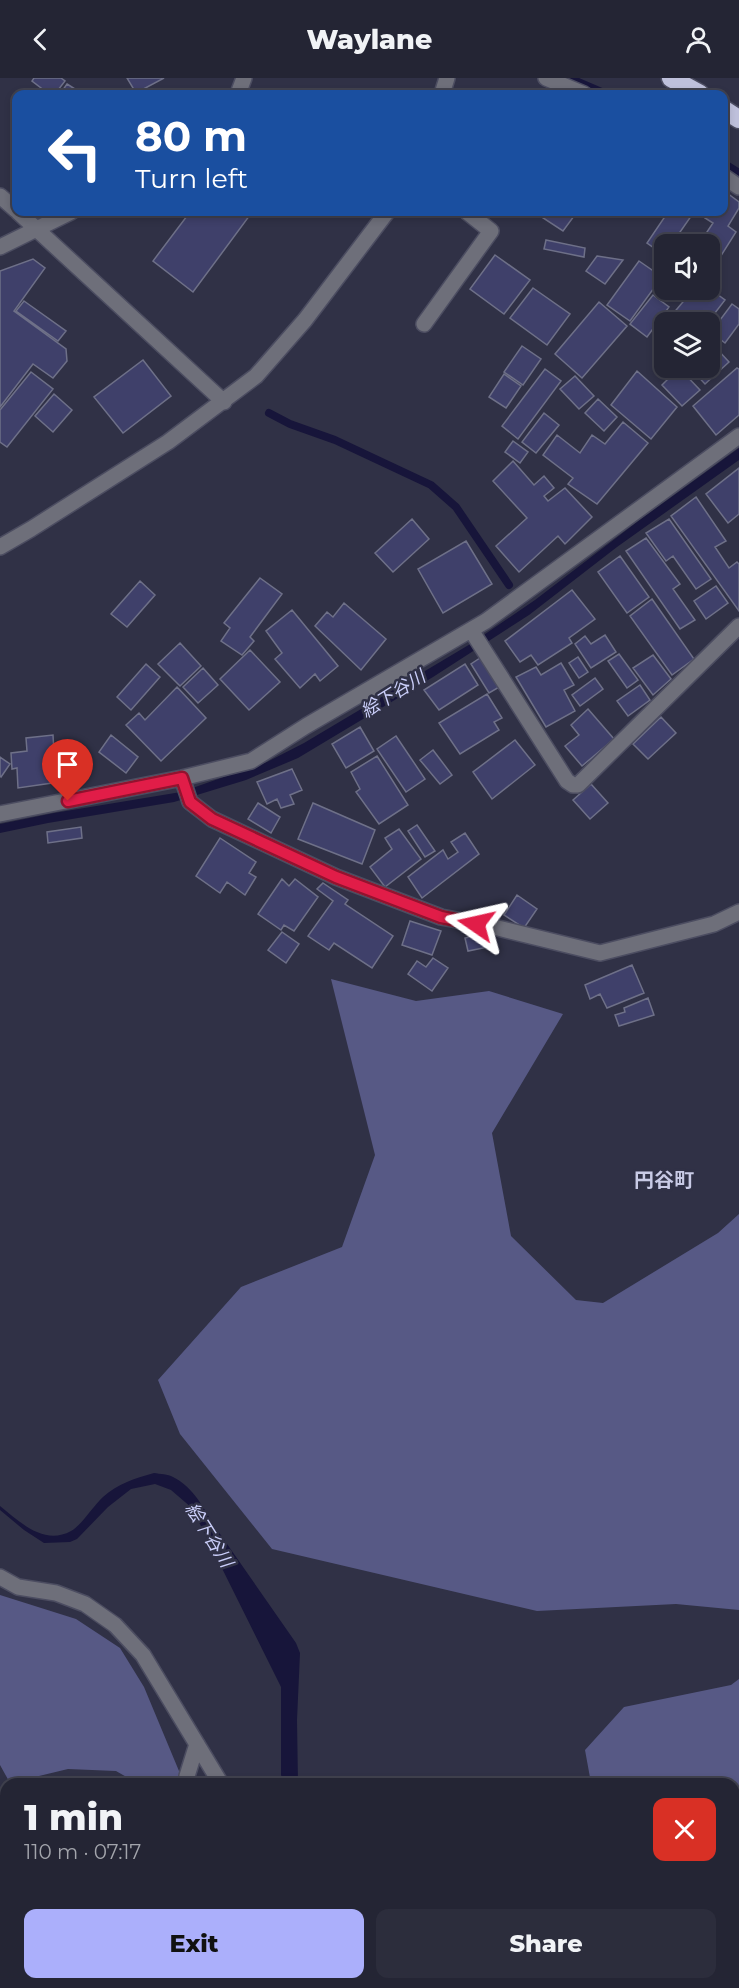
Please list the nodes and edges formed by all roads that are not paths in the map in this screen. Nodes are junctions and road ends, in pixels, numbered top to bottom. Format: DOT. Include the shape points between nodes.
graph roads {
  1 [pos="546,78"];
  2 [pos="671,78"];
  3 [pos="574,90"];
  4 [pos="693,90"];
  5 [pos="0,196"];
  6 [pos="12,207"];
  7 [pos="23,216"];
  8 [pos="62,216"];
  9 [pos="384,216"];
  10 [pos="472,216"];
  11 [pos="37,228"];
  12 [pos="0,247"];
  13 [pos="424,324"];
  14 [pos="224,402"];
  15 [pos="738,438"];
  16 [pos="0,547"];
  17 [pos="739,626"];
  18 [pos="471,630"];
  19 [pos="182,778"];
  20 [pos="0,814"];
  21 [pos="737,915"];
  22 [pos="0,1577"];
  23 [pos="197,1744"];
  24 [pos="188,1778"];
  25 [pos="219,1778"];
  1 -- 3 [label="street"];
  2 -- 4 [label="highway"];
  5 -- 6 [label="street"];
  7 -- 11 [label="street"];
  8 -- 11 [label="street"];
  9 -- 14 [label="street" via="305,320 256,376"];
  10 -- 13 [label="street" via="491,231"];
  11 -- 12 [label="street"];
  11 -- 14 [label="street"];
  14 -- 16 [label="street" via="168,442"];
  15 -- 18 [label="street"];
  17 -- 18 [label="street" via="578,785 567,781"];
  18 -- 19 [label="street" via="251,761"];
  19 -- 20 [label="street"];
  19 -- 21 [label="street" via="190,802 212,819 336,877 441,917 600,953"];
  22 -- 23 [label="street" via="18,1587 56,1593 85,1604 116,1625 143,1655"];
  23 -- 24 [label="street"];
  23 -- 25 [label="street"];
}
